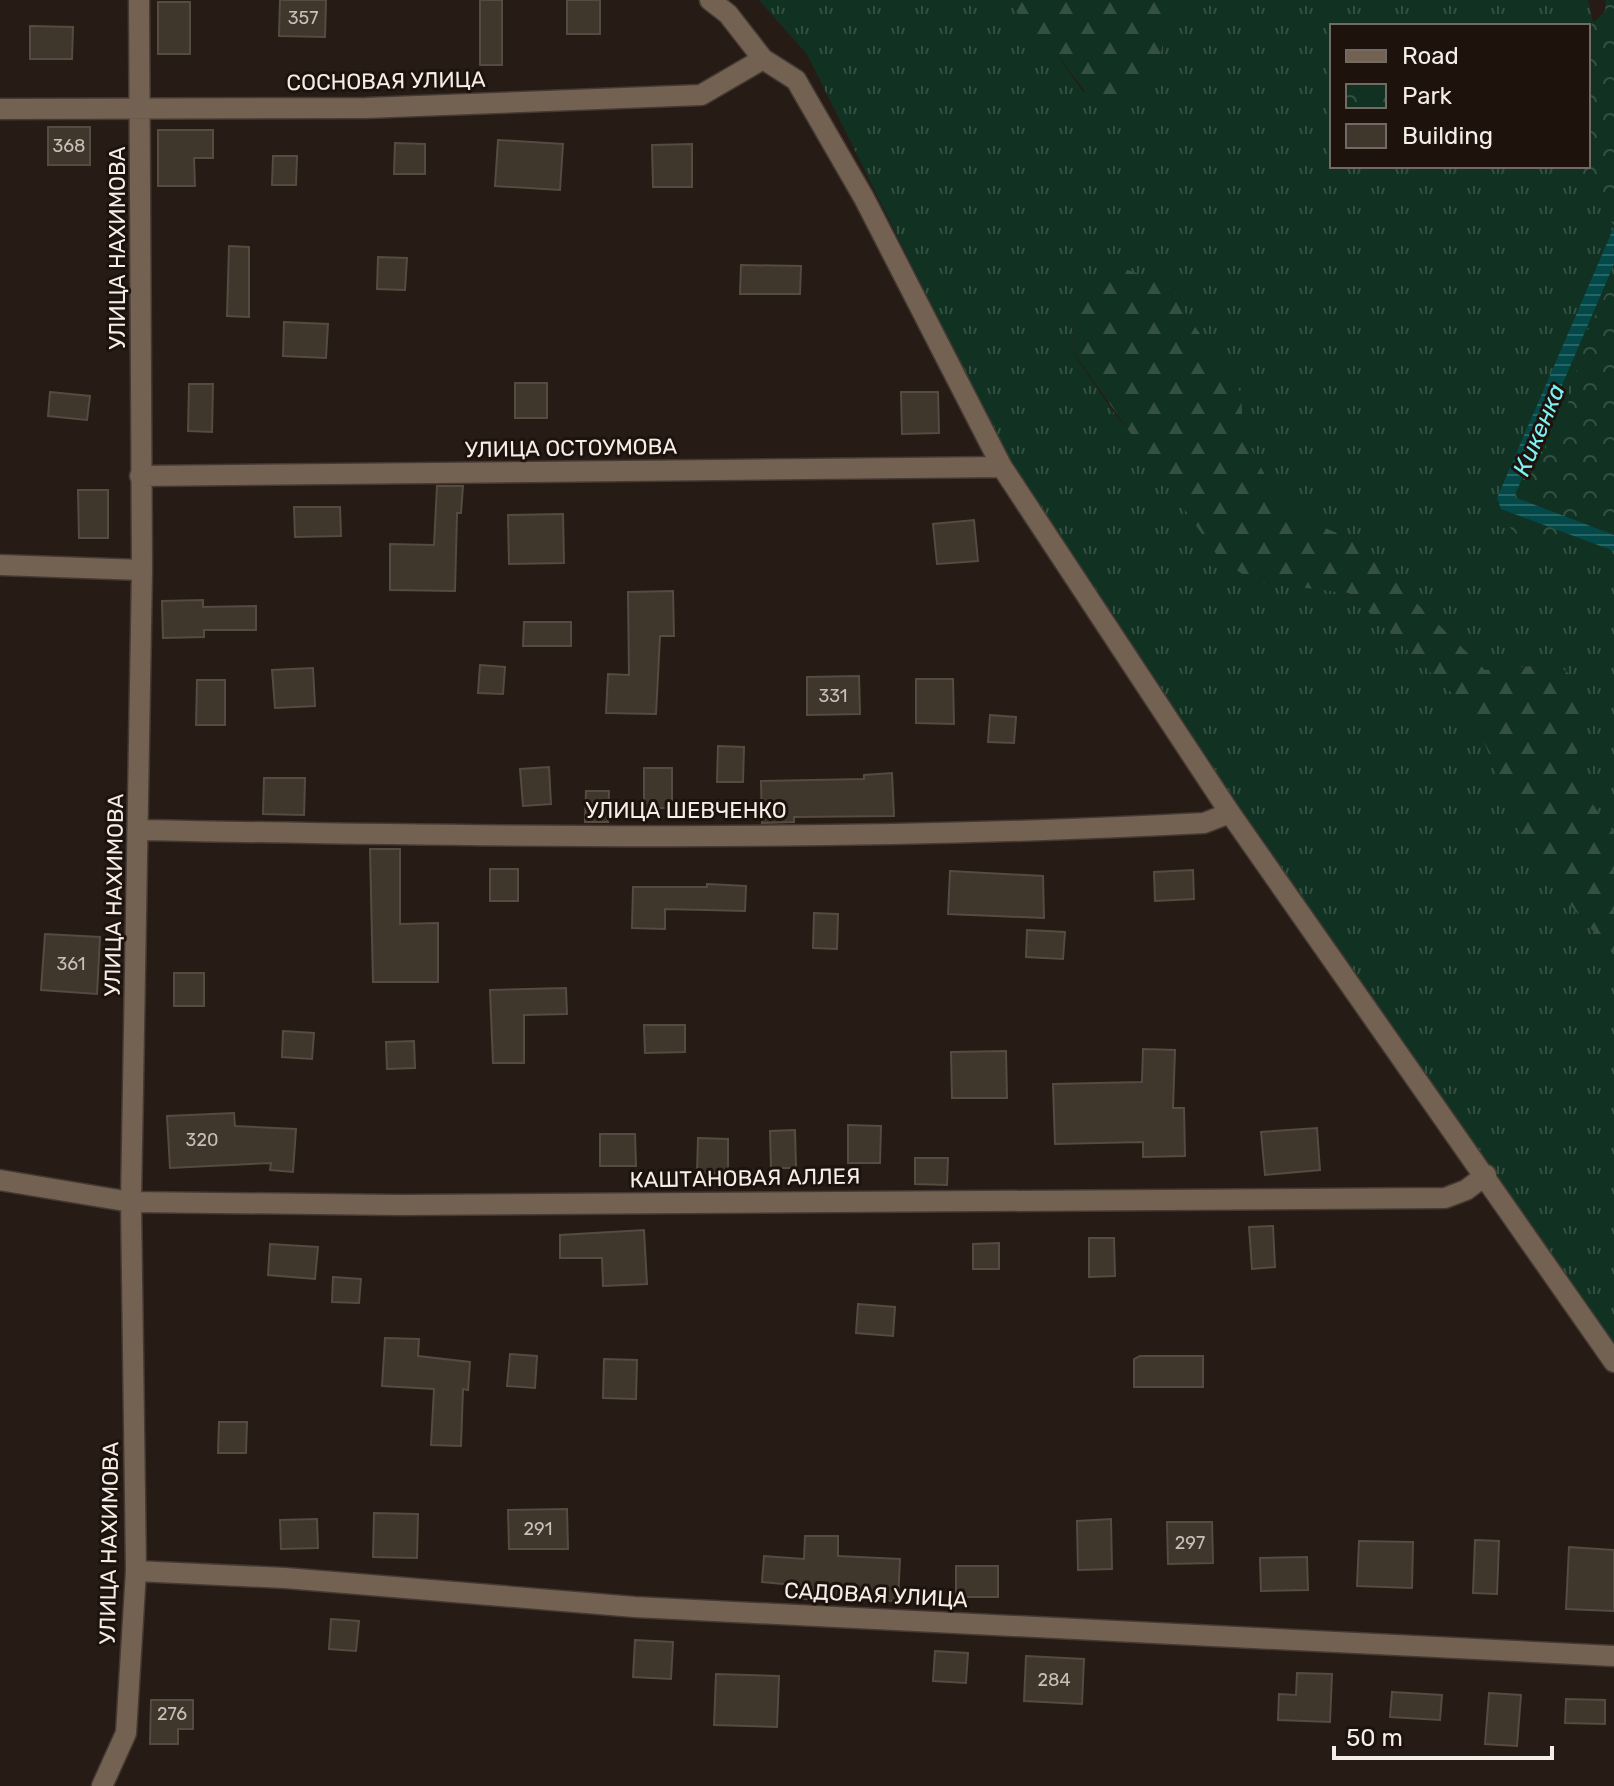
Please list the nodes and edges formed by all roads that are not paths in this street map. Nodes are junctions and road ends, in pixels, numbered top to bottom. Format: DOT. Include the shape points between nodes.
graph roads {
  1 [pos="139,0"];
  2 [pos="710,0"];
  3 [pos="763,59"];
  4 [pos="142,108"];
  5 [pos="0,109"];
  6 [pos="1002,467"];
  7 [pos="140,476"];
  8 [pos="0,565"];
  9 [pos="142,570"];
  10 [pos="1230,813"];
  11 [pos="140,830"];
  12 [pos="1486,1175"];
  13 [pos="0,1180"];
  14 [pos="131,1202"];
  15 [pos="1614,1362"];
  16 [pos="136,1571"];
  17 [pos="1614,1656"];
  18 [pos="102,1786"];
  1 -- 4 [label="street, УЛИЦА НАХИМОВА"];
  2 -- 3 [label="street" via="728,14"];
  3 -- 4 [label="street, СОСНОВАЯ УЛИЦА" via="701,95 366,108"];
  3 -- 6 [label="street" via="796,80 864,198"];
  4 -- 5 [label="street, СОСНОВАЯ УЛИЦА"];
  4 -- 7 [label="street, УЛИЦА НАХИМОВА"];
  6 -- 7 [label="street, УЛИЦА ОСТОУМОВА"];
  6 -- 10 [label="street"];
  7 -- 9 [label="street, УЛИЦА НАХИМОВА"];
  8 -- 9 [label="street"];
  9 -- 11 [label="street, УЛИЦА НАХИМОВА"];
  10 -- 11 [label="street, УЛИЦА ШЕВЧЕНКО" via="1204,823 999,834"];
  10 -- 12 [label="street"];
  11 -- 14 [label="street, УЛИЦА НАХИМОВА"];
  12 -- 14 [label="street, КАШТАНОВАЯ АЛЛЕЯ" via="1445,1198"];
  12 -- 15 [label="street"];
  13 -- 14 [label="street, КАШТАНОВАЯ АЛЛЕЯ"];
  14 -- 16 [label="street, УЛИЦА НАХИМОВА"];
  16 -- 17 [label="street, САДОВАЯ УЛИЦА" via="635,1607"];
  16 -- 18 [label="street, УЛИЦА НАХИМОВА" via="126,1733"];
}
